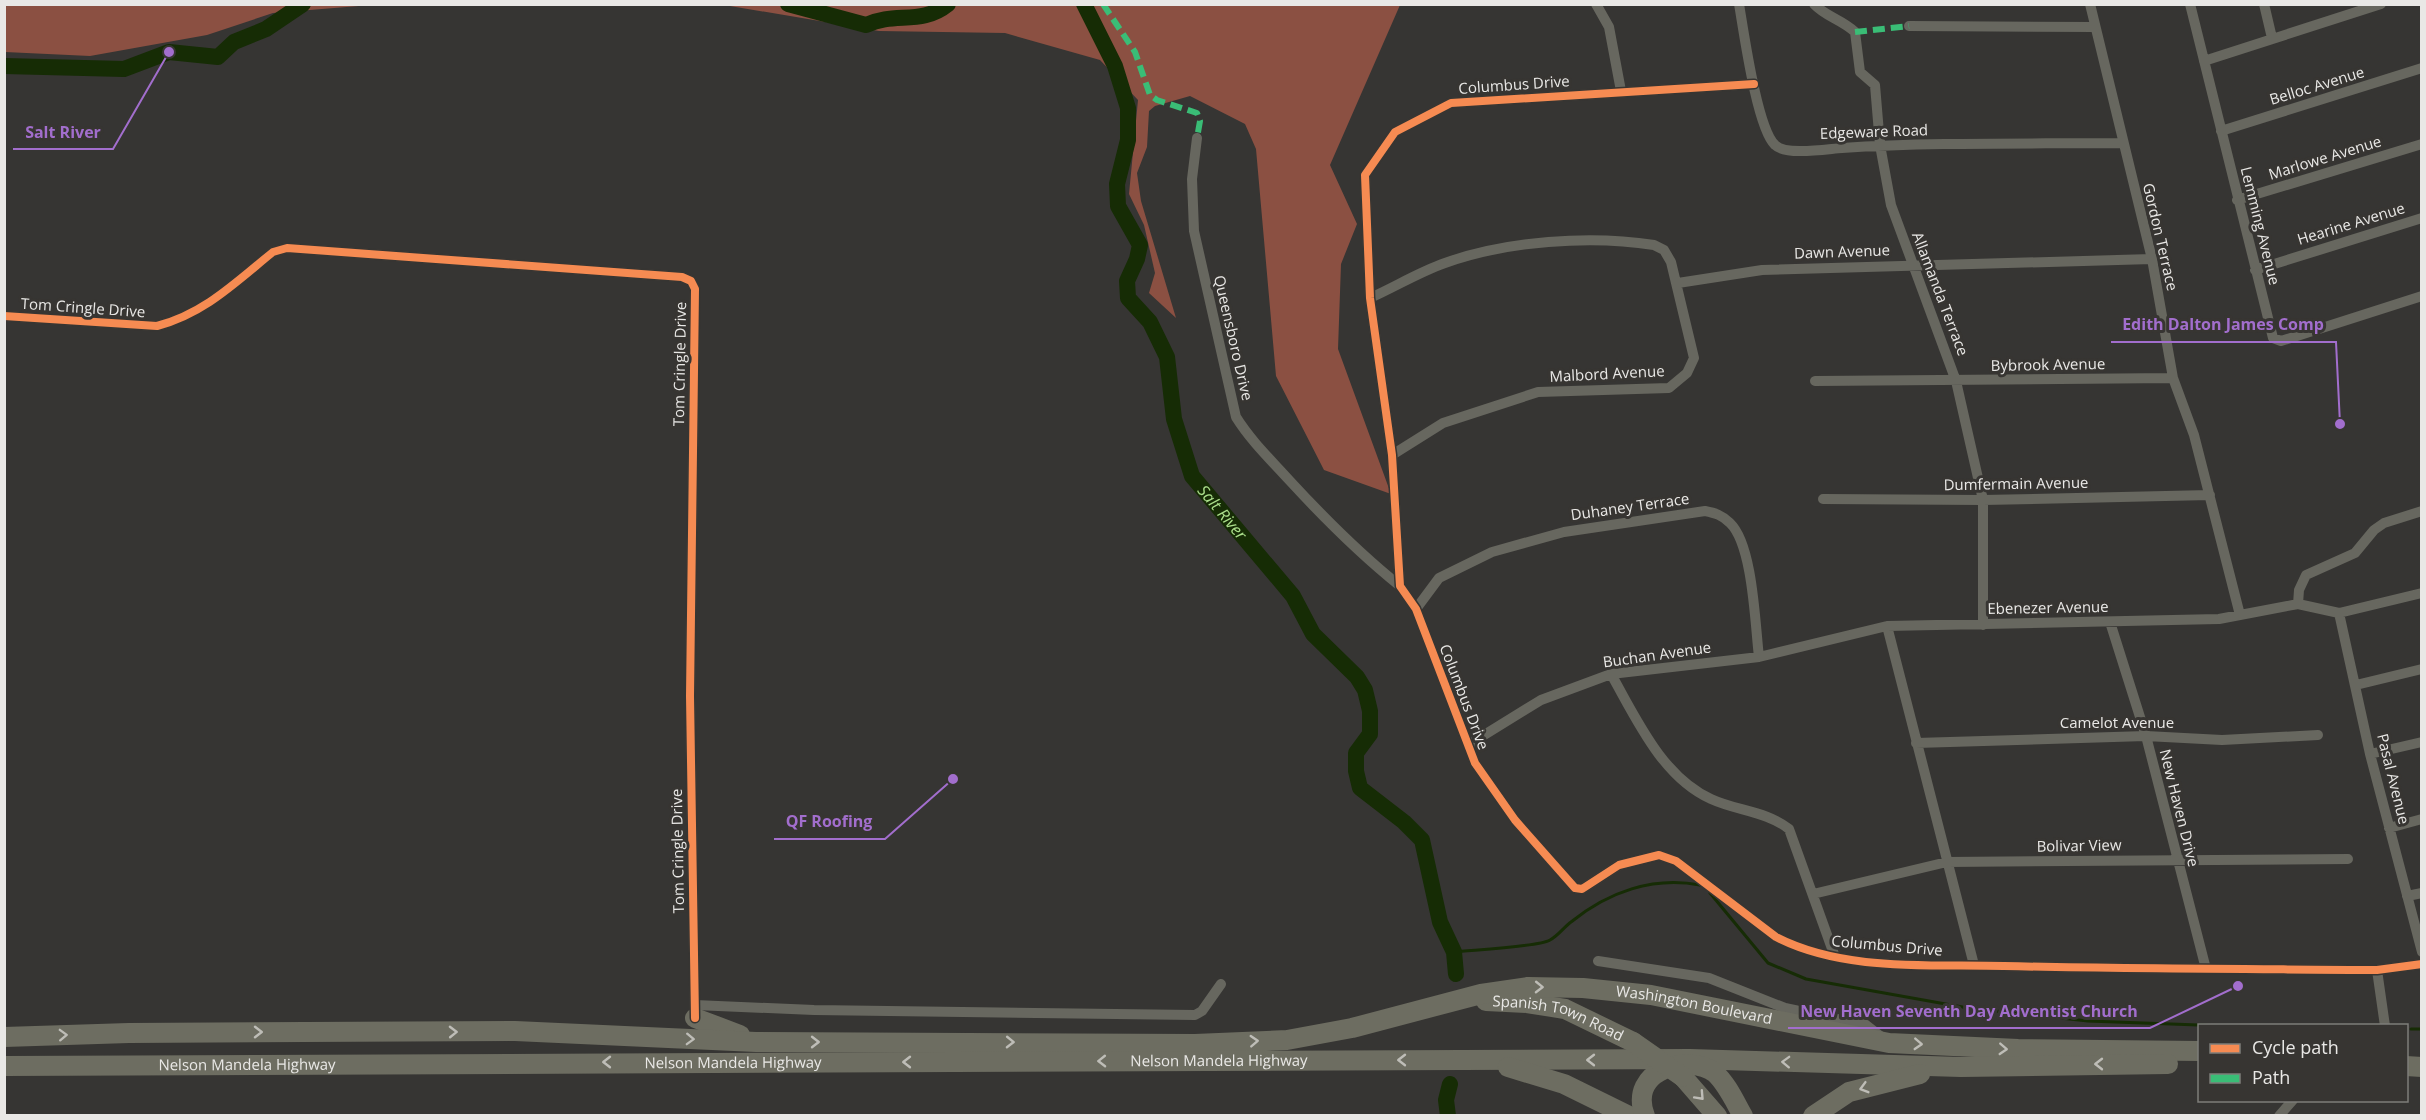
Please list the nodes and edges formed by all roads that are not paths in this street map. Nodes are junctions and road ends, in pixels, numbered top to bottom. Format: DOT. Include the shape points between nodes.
graph roads {
  1 [pos="1596,4"];
  2 [pos="1739,4"];
  3 [pos="1814,4"];
  4 [pos="2090,4"];
  5 [pos="2190,4"];
  6 [pos="2264,4"];
  7 [pos="2381,4"];
  8 [pos="1909,26"];
  9 [pos="2096,27"];
  10 [pos="2272,38"];
  11 [pos="2204,61"];
  12 [pos="2421,69"];
  13 [pos="1754,84"];
  14 [pos="1621,92"];
  15 [pos="2221,131"];
  16 [pos="1197,138"];
  17 [pos="2122,143"];
  18 [pos="2421,144"];
  19 [pos="1880,145"];
  20 [pos="2238,200"];
  21 [pos="2421,218"];
  22 [pos="2152,259"];
  23 [pos="1914,266"];
  24 [pos="2255,270"];
  25 [pos="1678,283"];
  26 [pos="2421,296"];
  27 [pos="1370,298"];
  28 [pos="4,316"];
  29 [pos="2173,378"];
  30 [pos="1815,381"];
  31 [pos="1956,381"];
  32 [pos="1392,455"];
  33 [pos="2210,495"];
  34 [pos="1823,499"];
  35 [pos="1983,500"];
  36 [pos="2421,511"];
  37 [pos="1400,586"];
  38 [pos="2421,593"];
  39 [pos="2298,604"];
  40 [pos="1416,609"];
  41 [pos="2338,613"];
  42 [pos="2240,615"];
  43 [pos="2110,622"];
  44 [pos="1983,625"];
  45 [pos="1887,626"];
  46 [pos="1759,657"];
  47 [pos="2421,669"];
  48 [pos="1611,674"];
  49 [pos="2356,685"];
  50 [pos="2318,735"];
  51 [pos="2146,736"];
  52 [pos="2421,742"];
  53 [pos="1916,743"];
  54 [pos="1468,745"];
  55 [pos="2370,754"];
  56 [pos="2421,819"];
  57 [pos="2389,828"];
  58 [pos="2348,859"];
  59 [pos="2176,860"];
  60 [pos="1947,862"];
  61 [pos="2421,893"];
  62 [pos="1813,894"];
  63 [pos="2407,896"];
  64 [pos="2421,952"];
  65 [pos="1835,957"];
  66 [pos="1598,962"];
  67 [pos="2421,964"];
  68 [pos="1974,965"];
  69 [pos="2206,969"];
  70 [pos="2377,970"];
  71 [pos="1221,984"];
  72 [pos="1441,1006"];
  73 [pos="695,1012"];
  74 [pos="2385,1024"];
  75 [pos="4,1037"];
  76 [pos="756,1041"];
  77 [pos="1889,1043"];
  78 [pos="2198,1051"];
  79 [pos="1460,1060"];
  80 [pos="2198,1064"];
  81 [pos="4,1066"];
  82 [pos="1961,1067"];
  83 [pos="2292,1102"];
  84 [pos="1629,1116"];
  85 [pos="1645,1116"];
  86 [pos="1717,1116"];
  87 [pos="1743,1116"];
  88 [pos="1813,1116"];
  89 [pos="2279,1116"];
  1 -- 14 [label="street" via="1609,27"];
  2 -- 13 [label="street, Edgeware Road"];
  3 -- 19 [label="street, Allamanda Terrace" via="1855,32 1860,72 1875,85"];
  4 -- 9 [label="street, Gordon Terrace"];
  5 -- 11 [label="street, Lemming Avenue"];
  6 -- 10 [label="street"];
  7 -- 10 [label="street"];
  8 -- 9 [label="street"];
  9 -- 17 [label="street, Gordon Terrace"];
  10 -- 11 [label="street"];
  11 -- 15 [label="street, Lemming Avenue"];
  12 -- 15 [label="street, Belloc Avenue"];
  13 -- 14 [label="street, Columbus Drive"];
  13 -- 19 [label="street, Edgeware Road" via="1768,137 1777,148 1791,151"];
  14 -- 27 [label="street, Columbus Drive" via="1451,103 1395,132 1365,175"];
  15 -- 20 [label="street, Lemming Avenue"];
  16 -- 37 [label="street, Queensboro Drive" via="1192,179 1194,231 1236,417 1315,508 1366,559"];
  17 -- 19 [label="street, Edgeware Road"];
  17 -- 22 [label="street, Gordon Terrace"];
  18 -- 20 [label="street, Marlowe Avenue"];
  19 -- 23 [label="street, Allamanda Terrace" via="1891,205"];
  20 -- 24 [label="street, Lemming Avenue"];
  21 -- 24 [label="street, Hearine Avenue"];
  22 -- 23 [label="street, Dawn Avenue"];
  22 -- 29 [label="street, Gordon Terrace"];
  23 -- 25 [label="street, Dawn Avenue" via="1762,270"];
  23 -- 31 [label="street, Allamanda Terrace"];
  24 -- 26 [label="street, Lemming Avenue" via="2276,340 2281,341"];
  25 -- 27 [label="street, Malbord Avenue" via="1664,250 1654,245 1568,242 1485,251 1444,263"];
  25 -- 32 [label="street, Malbord Avenue" via="1694,358 1679,382 1669,388 1538,392 1443,423"];
  27 -- 32 [label="street, Columbus Drive"];
  28 -- 73 [label="street, Tom Cringle Drive" via="157,326 205,308 273,252 287,248 682,276 691,281 695,289 690,684"];
  29 -- 31 [label="street, Bybrook Avenue"];
  29 -- 33 [label="street, Gordon Terrace"];
  30 -- 31 [label="street, Bybrook Avenue"];
  31 -- 35 [label="street, Allamanda Terrace"];
  32 -- 37 [label="street, Columbus Drive"];
  33 -- 35 [label="street, Dumfermain Avenue"];
  33 -- 42 [label="street, Gordon Terrace"];
  34 -- 35 [label="street, Dumfermain Avenue"];
  35 -- 44 [label="street, Allamanda Terrace"];
  36 -- 39 [label="street" via="2384,523 2355,553 2306,576 2301,581"];
  37 -- 40 [label="street, Columbus Drive"];
  38 -- 41 [label="street"];
  39 -- 41 [label="street, Ebenezer Avenue"];
  39 -- 42 [label="street, Ebenezer Avenue"];
  40 -- 46 [label="street, Duhaney Terrace" via="1439,578 1492,552 1564,532 1705,511 1720,514 1732,524 1747,558"];
  40 -- 54 [label="street, Columbus Drive"];
  41 -- 49 [label="street, Pasal Avenue"];
  42 -- 43 [label="street, Ebenezer Avenue"];
  43 -- 44 [label="street, Ebenezer Avenue"];
  43 -- 51 [label="street, New Haven Drive"];
  44 -- 45 [label="street, Ebenezer Avenue"];
  45 -- 46 [label="street, Ebenezer Avenue"];
  45 -- 53 [label="street"];
  46 -- 48 [label="street, Buchan Avenue"];
  47 -- 49 [label="street"];
  48 -- 54 [label="street, Buchan Avenue" via="1541,700"];
  48 -- 62 [label="street" via="1646,736 1678,775 1711,799 1755,812 1789,829"];
  49 -- 55 [label="street, Pasal Avenue"];
  50 -- 51 [label="street, Camelot Avenue" via="2222,741"];
  51 -- 53 [label="street, Camelot Avenue"];
  51 -- 59 [label="street, New Haven Drive"];
  52 -- 55 [label="street"];
  53 -- 60 [label="street"];
  54 -- 65 [label="street, Columbus Drive" via="1475,763 1515,820 1575,888 1582,889 1619,865 1659,855 1676,861 1776,937"];
  55 -- 57 [label="street, Pasal Avenue"];
  56 -- 57 [label="street"];
  57 -- 63 [label="street, Pasal Avenue"];
  58 -- 59 [label="street, Bolivar View"];
  59 -- 60 [label="street, Bolivar View"];
  59 -- 69 [label="street, New Haven Drive"];
  60 -- 62 [label="street, Bolivar View"];
  60 -- 68 [label="street"];
  61 -- 63 [label="street"];
  62 -- 65 [label="street"];
  63 -- 64 [label="street, Pasal Avenue"];
  65 -- 68 [label="street, Columbus Drive"];
  66 -- 77 [label="street" via="1709,978 1785,1008 1866,1025"];
  67 -- 70 [label="street, Columbus Drive"];
  68 -- 69 [label="street, Columbus Drive"];
  69 -- 70 [label="street, Columbus Drive"];
  70 -- 74 [label="street"];
  71 -- 73 [label="street" via="1195,1016"];
  76 -- 72 [label="highway, Nelson Mandela Highway, one-way" via="1195,1044 1287,1040"];
  72 -- 77 [label="highway, Washington Boulevard, one-way" via="1512,988 1583,988 1651,995"];
  72 -- 86 [label="highway, Spanish Town Road, one-way, bridge" via="1483,1001 1565,1009 1633,1041 1683,1077"];
  73 -- 76 [label="highway"];
  75 -- 76 [label="highway, Nelson Mandela Highway, one-way" via="515,1031"];
  77 -- 78 [label="highway, Washington Boulevard, one-way"];
  79 -- 81 [label="highway, Nelson Mandela Highway, one-way"];
  82 -- 79 [label="highway, one-way" via="1690,1059"];
  79 -- 84 [label="highway" via="1513,1067 1564,1084"];
  80 -- 82 [label="highway, one-way"];
  82 -- 88 [label="highway, one-way" via="1849,1092"];
  83 -- 89 [label="street"];
  85 -- 87 [label="highway" via="1640,1102 1644,1084 1654,1074 1677,1066 1697,1066 1714,1073"];
}
